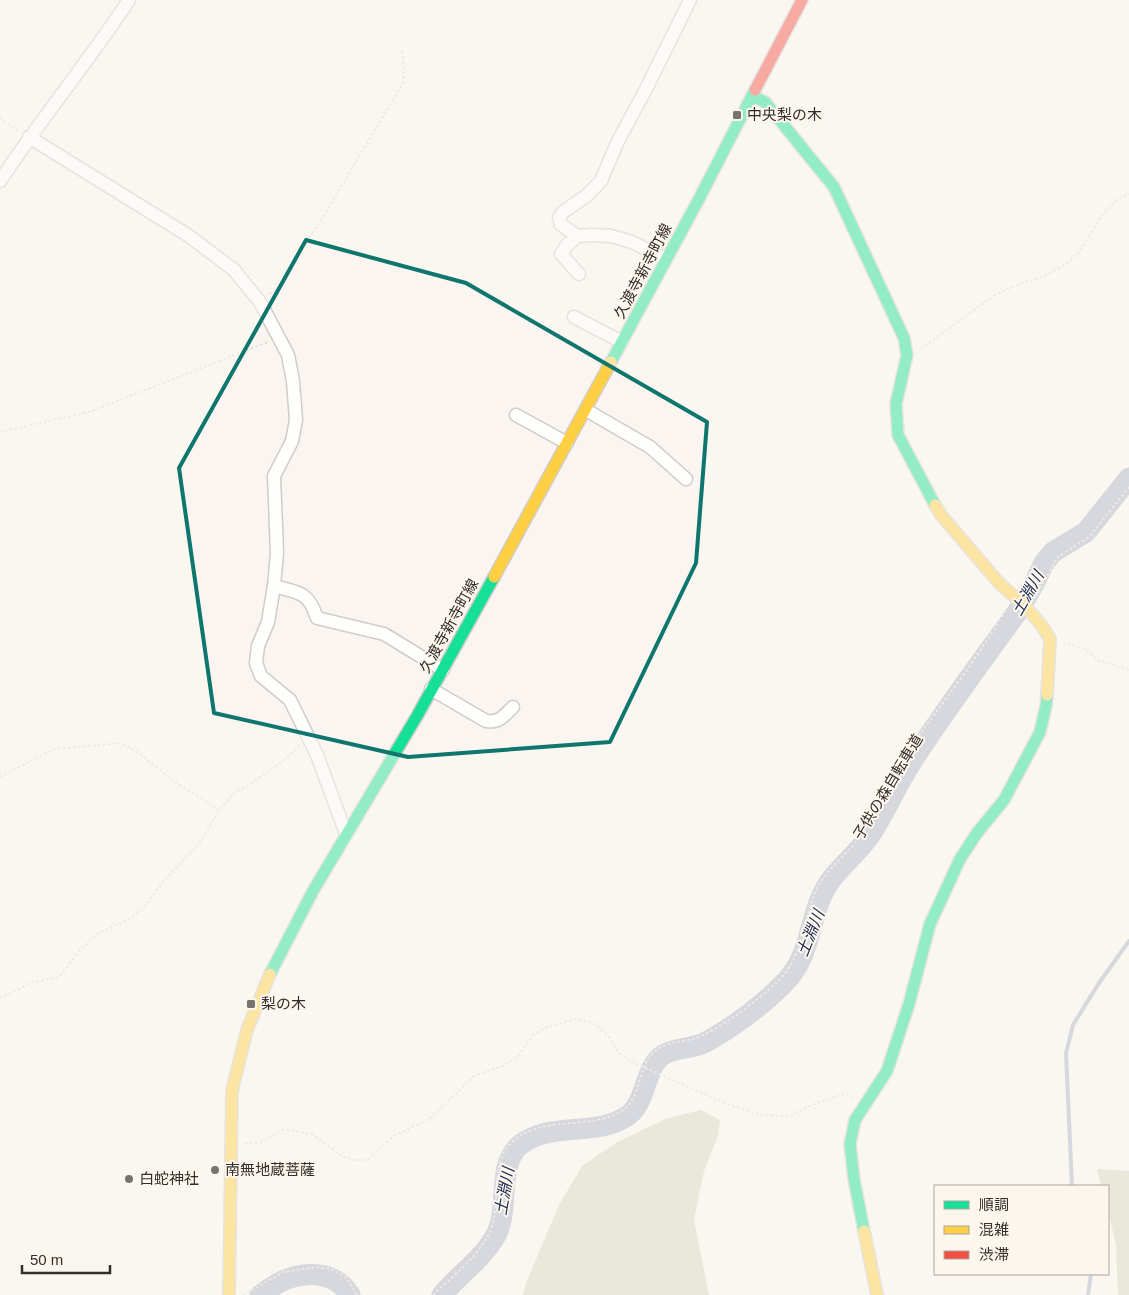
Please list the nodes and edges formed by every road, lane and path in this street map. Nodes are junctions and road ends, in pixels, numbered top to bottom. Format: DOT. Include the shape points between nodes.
graph roads {
  1 [pos="128,0"];
  2 [pos="690,0"];
  3 [pos="802,0"];
  4 [pos="402,51"];
  5 [pos="752,96"];
  6 [pos="0,118"];
  7 [pos="29,137"];
  8 [pos="0,181"];
  9 [pos="1129,194"];
  10 [pos="578,236"];
  11 [pos="666,259"];
  12 [pos="579,274"];
  13 [pos="260,302"];
  14 [pos="574,317"];
  15 [pos="278,338"];
  16 [pos="622,342"];
  17 [pos="907,355"];
  18 [pos="586,410"];
  19 [pos="516,415"];
  20 [pos="0,432"];
  21 [pos="567,443"];
  22 [pos="686,479"];
  23 [pos="1129,487"];
  24 [pos="274,586"];
  25 [pos="1021,604"];
  26 [pos="1050,639"];
  27 [pos="443,670"];
  28 [pos="1129,670"];
  29 [pos="432,689"];
  30 [pos="513,707"];
  31 [pos="308,738"];
  32 [pos="0,777"];
  33 [pos="219,810"];
  34 [pos="346,834"];
  35 [pos="0,998"];
  36 [pos="646,1068"];
  37 [pos="865,1104"];
  38 [pos="232,1143"];
  39 [pos="227,1293"];
  40 [pos="243,1295"];
  41 [pos="357,1295"];
  42 [pos="433,1295"];
  43 [pos="877,1295"];
  1 -- 7 [label="street"];
  2 -- 10 [label="street" via="601,181 562,212 559,218 561,225"];
  3 -- 5 [label="main road, 久渡寺新寺町線"];
  4 -- 13 [label="path" via="403,83 278,288"];
  5 -- 11 [label="main road, 久渡寺新寺町線"];
  5 -- 17 [label="main road" via="765,102 834,187 904,338"];
  6 -- 7 [label="path"];
  7 -- 8 [label="street"];
  7 -- 13 [label="street" via="189,236 234,270"];
  9 -- 17 [label="path" via="1116,200 1100,218 1078,254 1063,266 996,294 924,348"];
  10 -- 11 [label="street" via="611,236 632,242"];
  10 -- 12 [label="street" via="560,254"];
  11 -- 16 [label="main road, 久渡寺新寺町線"];
  13 -- 15 [label="street"];
  14 -- 16 [label="street"];
  15 -- 20 [label="path" via="89,412"];
  15 -- 24 [label="street" via="288,355 296,420 292,441 274,476 277,553"];
  16 -- 18 [label="main road, 久渡寺新寺町線"];
  17 -- 25 [label="main road" via="896,404 898,436 941,515"];
  18 -- 21 [label="main road, 久渡寺新寺町線"];
  18 -- 22 [label="street" via="650,447"];
  19 -- 21 [label="street"];
  21 -- 27 [label="main road, 久渡寺新寺町線"];
  23 -- 25 [label="path, 子供の森自転車道" via="1090,536 1058,557"];
  24 -- 27 [label="street" via="303,594 312,604 317,618 384,634"];
  24 -- 31 [label="street" via="256,664 261,676 290,700"];
  25 -- 26 [label="main road"];
  25 -- 36 [label="path, 子供の森自転車道" via="922,730 859,839 819,886 803,935 789,968 780,980 702,1036 689,1041 670,1042 653,1052"];
  26 -- 28 [label="path" via="1086,649 1097,660"];
  26 -- 37 [label="main road" via="1046,706 1040,732 1004,800 960,859 930,924 887,1071"];
  27 -- 29 [label="main road, 久渡寺新寺町線"];
  29 -- 30 [label="street" via="486,721 502,719"];
  29 -- 34 [label="main road, 久渡寺新寺町線"];
  31 -- 33 [label="path" via="248,786 235,792"];
  31 -- 34 [label="street" via="318,755"];
  32 -- 33 [label="path" via="54,750 121,743"];
  33 -- 35 [label="path" via="201,841 143,908 129,919 99,933 82,948 60,977 32,982"];
  34 -- 38 [label="main road, 久渡寺新寺町線" via="280,950 256,1006 232,1090"];
  36 -- 37 [label="path" via="761,1115 789,1116 843,1094"];
  36 -- 38 [label="path" via="618,1052 596,1024 576,1019 547,1026 532,1036 518,1056 474,1076 431,1118 392,1137 368,1160 342,1156 313,1135 285,1130 259,1143"];
  36 -- 42 [label="path, 子供の森自転車道" via="636,1092 620,1112 588,1121 538,1127 512,1141 500,1162 494,1216 488,1235 465,1264"];
  37 -- 43 [label="main road" via="855,1120 850,1144"];
  38 -- 39 [label="main road, 久渡寺新寺町線"];
  40 -- 41 [label="path" via="284,1272 317,1267 331,1269 346,1277"];
}
